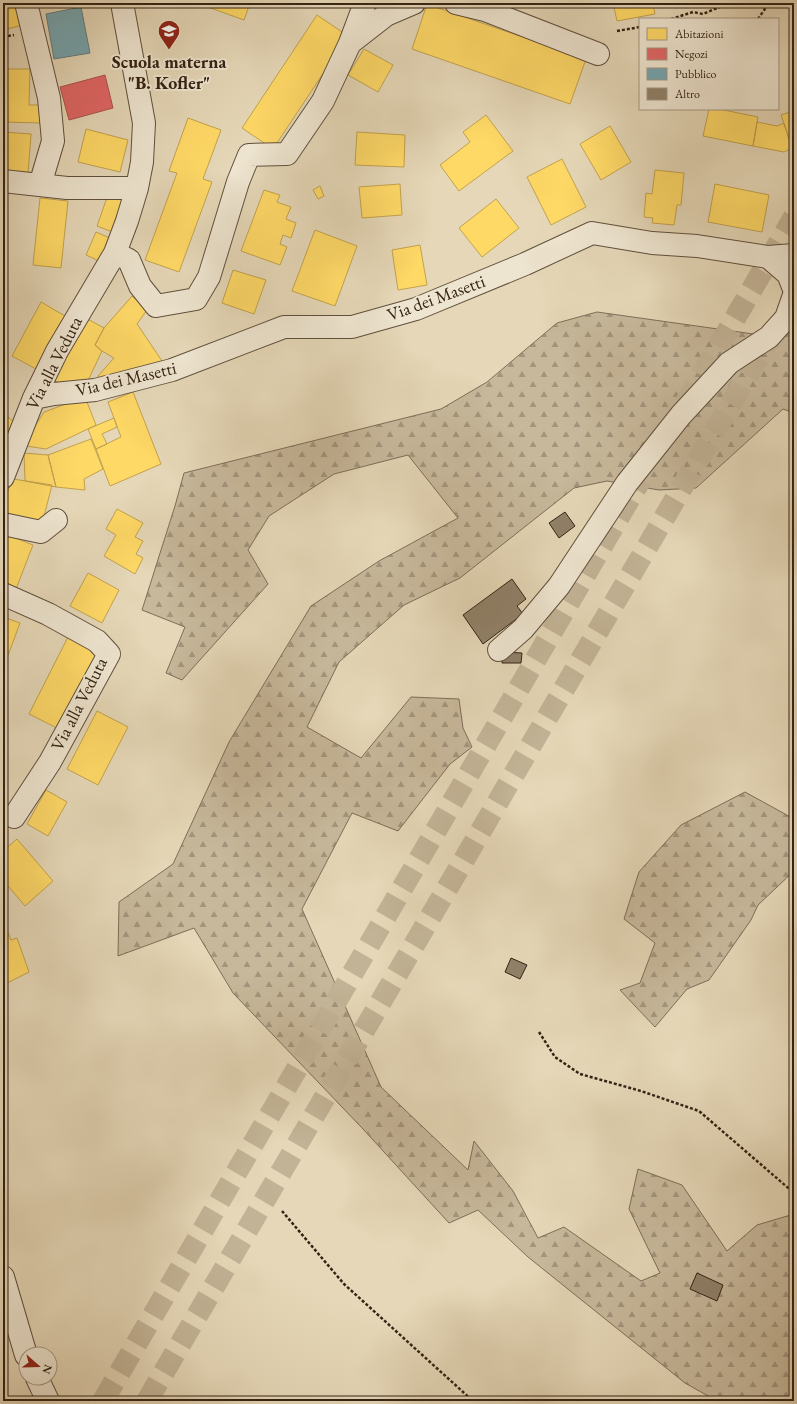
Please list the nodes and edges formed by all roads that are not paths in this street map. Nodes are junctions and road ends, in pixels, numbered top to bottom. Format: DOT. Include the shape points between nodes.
graph roads {
  1 [pos="26,3"];
  2 [pos="122,3"];
  3 [pos="364,3"];
  4 [pos="414,3"];
  5 [pos="456,3"];
  6 [pos="350,43"];
  7 [pos="598,54"];
  8 [pos="3,181"];
  9 [pos="40,185"];
  10 [pos="137,188"];
  11 [pos="115,253"];
  12 [pos="794,255"];
  13 [pos="768,257"];
  14 [pos="794,289"];
  15 [pos="794,295"];
  16 [pos="34,398"];
  17 [pos="3,477"];
  18 [pos="56,520"];
  19 [pos="3,524"];
  20 [pos="3,594"];
  21 [pos="499,650"];
  22 [pos="14,817"];
  23 [pos="3,1277"];
  24 [pos="23,1346"];
  25 [pos="41,1386"];
  26 [pos="48,1401"];
  1 -- 9 [label="street" via="49,98 53,141"];
  2 -- 10 [label="street, Via alla Veduta" via="144,123 142,162"];
  3 -- 6 [label="street"];
  4 -- 6 [label="street" via="386,15"];
  5 -- 7 [label="street" via="485,10"];
  6 -- 11 [label="street" via="324,101 287,154 249,155 238,182 210,277 196,299 156,306 140,286 129,260"];
  8 -- 9 [label="street"];
  9 -- 10 [label="street" via="67,188"];
  10 -- 11 [label="street, Via alla Veduta"];
  11 -- 16 [label="street, Via alla Veduta" via="57,351"];
  12 -- 13 [label="street, Via dei Masetti"];
  13 -- 14 [label="street" via="788,274"];
  13 -- 16 [label="street, Via dei Masetti" via="592,233 416,310 352,327 284,327 172,370 95,390"];
  15 -- 21 [label="street" via="786,318 769,337 729,363 681,415 627,483 559,586 523,629"];
  16 -- 17 [label="street, Via alla Veduta"];
  18 -- 19 [label="street" via="41,532"];
  20 -- 22 [label="street, Via alla Veduta" via="48,614 97,641 109,654 50,762"];
  23 -- 24 [label="street"];
  25 -- 26 [label="street"];
}
